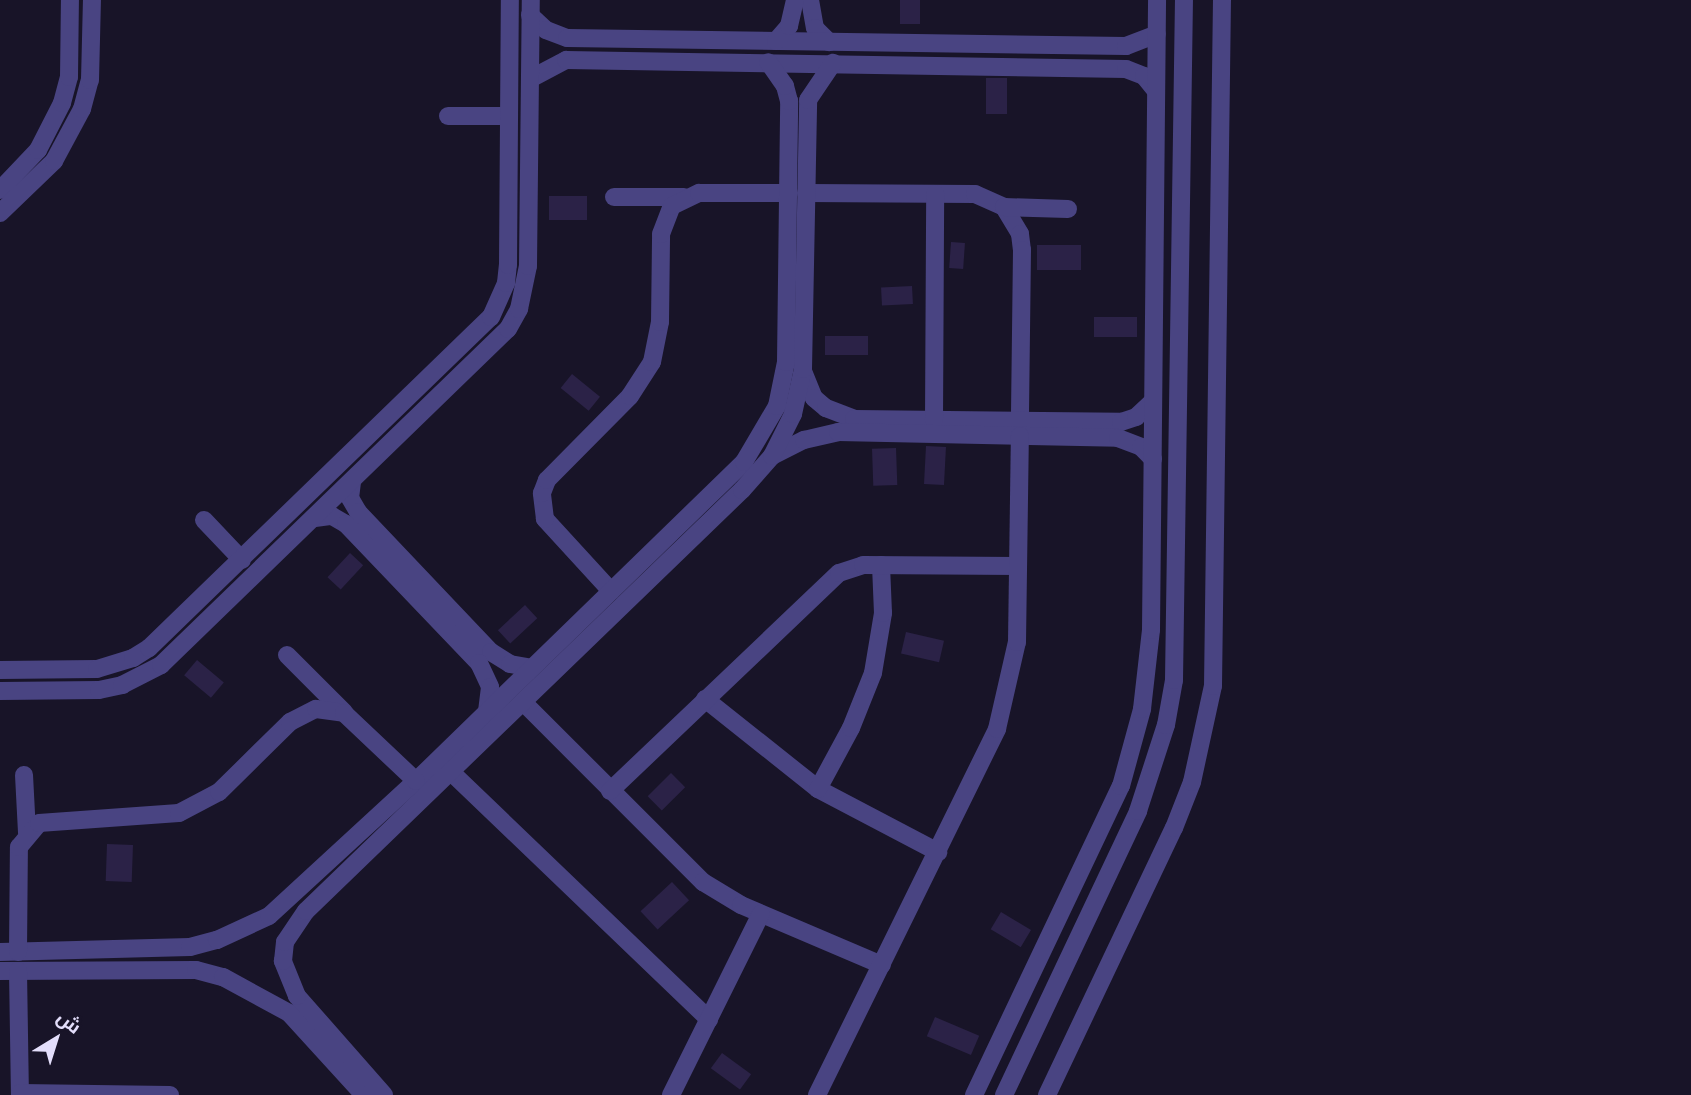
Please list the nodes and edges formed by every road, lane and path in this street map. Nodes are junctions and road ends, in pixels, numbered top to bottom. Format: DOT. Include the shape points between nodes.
graph roads {
  1 [pos="70,0"];
  2 [pos="92,0"];
  3 [pos="510,0"];
  4 [pos="794,0"];
  5 [pos="810,0"];
  6 [pos="1157,0"];
  7 [pos="1184,0"];
  8 [pos="1222,0"];
  9 [pos="531,8"];
  10 [pos="1157,34"];
  11 [pos="776,41"];
  12 [pos="829,42"];
  13 [pos="768,62"];
  14 [pos="833,63"];
  15 [pos="530,79"];
  16 [pos="1156,91"];
  17 [pos="448,116"];
  18 [pos="509,116"];
  19 [pos="0,190"];
  20 [pos="786,193"];
  21 [pos="806,193"];
  22 [pos="935,194"];
  23 [pos="614,197"];
  24 [pos="684,197"];
  25 [pos="1004,207"];
  26 [pos="1068,209"];
  27 [pos="0,213"];
  28 [pos="803,369"];
  29 [pos="1153,401"];
  30 [pos="933,420"];
  31 [pos="1020,429"];
  32 [pos="772,456"];
  33 [pos="1153,459"];
  34 [pos="352,482"];
  35 [pos="315,518"];
  36 [pos="204,520"];
  37 [pos="242,560"];
  38 [pos="881,565"];
  39 [pos="1018,566"];
  40 [pos="611,592"];
  41 [pos="287,655"];
  42 [pos="532,668"];
  43 [pos="0,670"];
  44 [pos="0,691"];
  45 [pos="705,699"];
  46 [pos="523,702"];
  47 [pos="487,712"];
  48 [pos="344,713"];
  49 [pos="450,771"];
  50 [pos="24,775"];
  51 [pos="416,781"];
  52 [pos="818,789"];
  53 [pos="610,791"];
  54 [pos="27,833"];
  55 [pos="938,852"];
  56 [pos="761,914"];
  57 [pos="9,952"];
  58 [pos="882,965"];
  59 [pos="9,971"];
  60 [pos="709,1019"];
  61 [pos="20,1094"];
  62 [pos="170,1095"];
  63 [pos="364,1095"];
  64 [pos="384,1095"];
  65 [pos="671,1095"];
  66 [pos="817,1095"];
  67 [pos="974,1095"];
  68 [pos="1004,1095"];
  69 [pos="1046,1095"];
  1 -- 19 [label="street" via="69,77 62,103 38,150"];
  2 -- 27 [label="street" via="90,80 82,109 54,161"];
  3 -- 18 [label="street"];
  4 -- 11 [label="street" via="789,26"];
  5 -- 12 [label="street" via="815,28"];
  6 -- 10 [label="street"];
  7 -- 68 [label="street" via="1174,680 1160,747 1138,811"];
  8 -- 69 [label="street" via="1213,686 1202,746 1174,828"];
  9 -- 11 [label="street" via="546,30 567,38"];
  9 -- 15 [label="street"];
  10 -- 12 [label="street" via="1126,46"];
  10 -- 16 [label="street"];
  11 -- 12 [label="street"];
  13 -- 14 [label="street"];
  13 -- 15 [label="street" via="566,60"];
  13 -- 20 [label="street" via="782,80 789,101"];
  14 -- 16 [label="street" via="1126,69 1144,76"];
  14 -- 21 [label="street" via="808,100"];
  15 -- 34 [label="street" via="528,266 519,309 494,344"];
  16 -- 29 [label="street"];
  17 -- 18 [label="street"];
  18 -- 37 [label="street" via="506,283 491,317"];
  20 -- 24 [label="street"];
  20 -- 40 [label="street" via="786,362 772,416 757,445 729,479"];
  21 -- 22 [label="street"];
  21 -- 28 [label="street"];
  22 -- 25 [label="street" via="975,194"];
  22 -- 30 [label="street"];
  23 -- 24 [label="street"];
  24 -- 40 [label="street" via="664,219 660,322 652,362 629,396 556,470 542,493 542,507 553,531"];
  25 -- 26 [label="street"];
  25 -- 31 [label="street" via="1020,234 1022,250"];
  28 -- 30 [label="street" via="814,398 839,416"];
  28 -- 32 [label="street" via="793,414"];
  29 -- 31 [label="street" via="1136,417 1121,422"];
  29 -- 33 [label="street"];
  30 -- 31 [label="street"];
  31 -- 32 [label="street" via="838,432 804,440"];
  31 -- 33 [label="street" via="1127,439"];
  31 -- 39 [label="street"];
  32 -- 46 [label="street"];
  33 -- 67 [label="street" via="1150,643 1133,748 1121,786"];
  34 -- 35 [label="street"];
  34 -- 42 [label="street" via="350,498 358,512 491,652 510,664"];
  35 -- 44 [label="street" via="177,651 143,677 99,690"];
  35 -- 47 [label="street" via="332,516 346,524 479,663 490,687"];
  36 -- 37 [label="street"];
  37 -- 43 [label="street" via="164,636 133,658 97,670"];
  38 -- 39 [label="street"];
  38 -- 45 [label="street" via="851,568 829,580"];
  38 -- 52 [label="street" via="883,613 873,673 852,728"];
  39 -- 55 [label="street" via="1017,642 997,729"];
  40 -- 42 [label="street"];
  41 -- 48 [label="street"];
  42 -- 47 [label="street"];
  45 -- 52 [label="street"];
  45 -- 53 [label="street"];
  46 -- 49 [label="street"];
  46 -- 53 [label="street"];
  47 -- 51 [label="street"];
  48 -- 51 [label="street"];
  48 -- 54 [label="street" via="323,708 302,713 219,792 179,813 156,818 54,819"];
  49 -- 60 [label="street"];
  49 -- 64 [label="street" via="306,911 285,942 283,961 297,996"];
  50 -- 54 [label="street"];
  51 -- 57 [label="street" via="292,899 244,929 208,942 161,950"];
  52 -- 55 [label="street"];
  53 -- 56 [label="street" via="686,868"];
  54 -- 57 [label="street" via="17,862"];
  55 -- 58 [label="street"];
  56 -- 58 [label="street"];
  56 -- 60 [label="street"];
  58 -- 66 [label="street"];
  59 -- 61 [label="street"];
  59 -- 63 [label="street" via="195,970 223,976 289,1013"];
  60 -- 65 [label="street"];
  61 -- 62 [label="street"];
}
